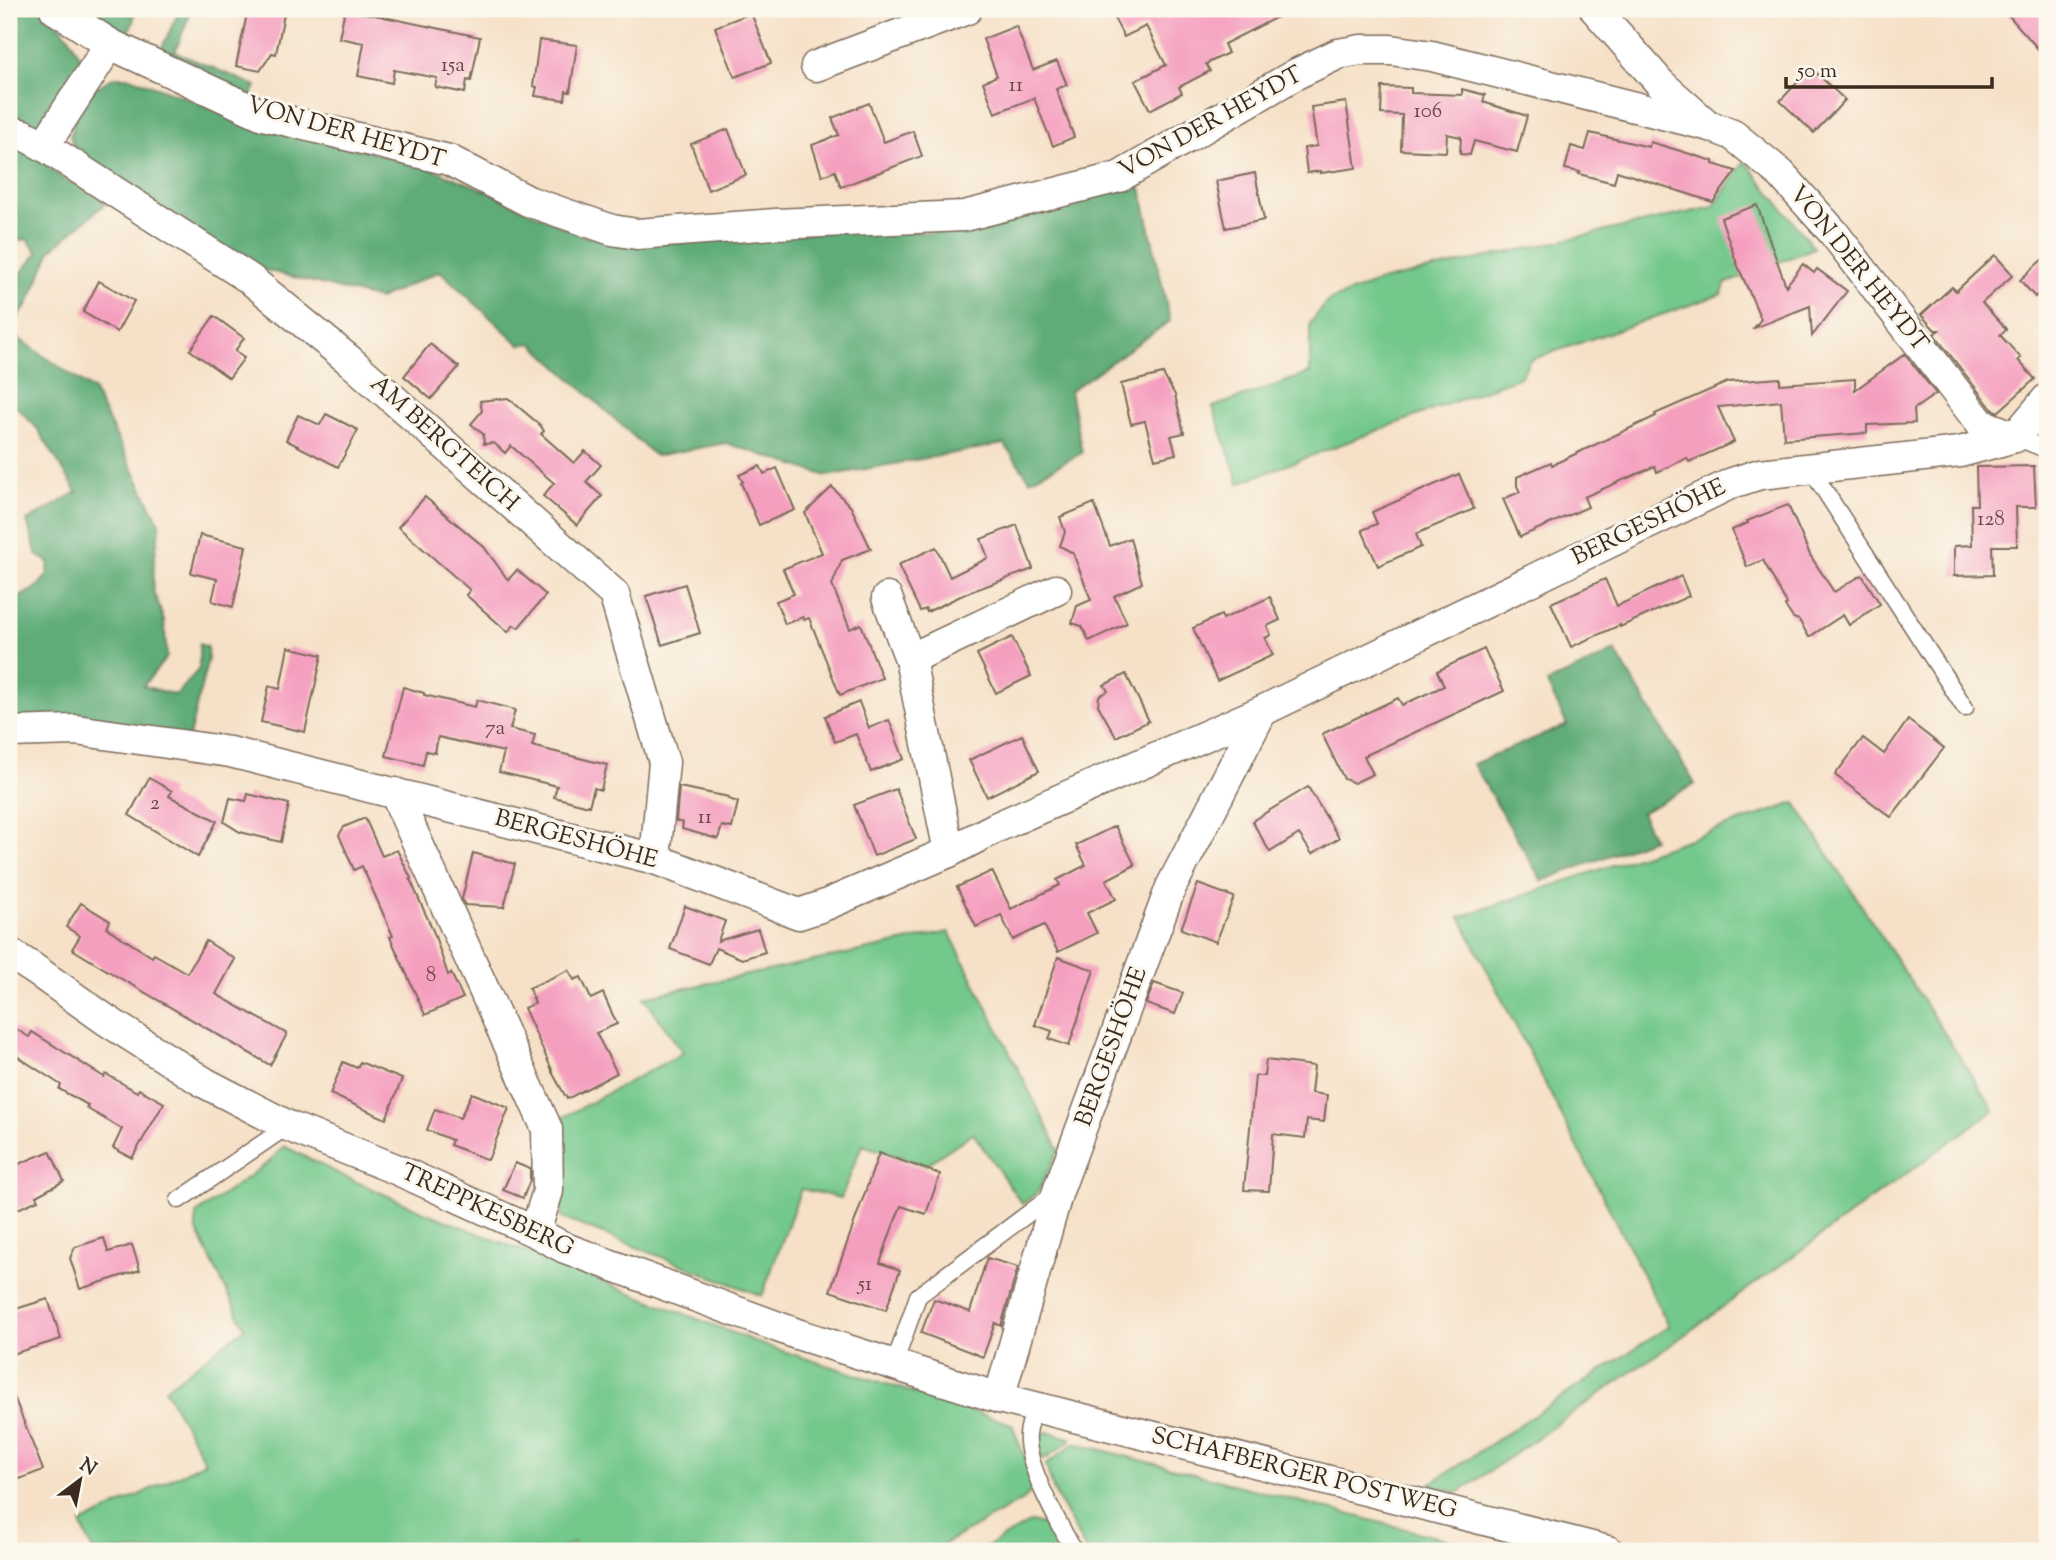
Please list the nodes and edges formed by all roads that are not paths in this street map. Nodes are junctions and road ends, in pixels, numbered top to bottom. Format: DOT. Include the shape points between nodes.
graph roads {
  1 [pos="55,9"];
  2 [pos="967,9"];
  3 [pos="1595,9"];
  4 [pos="110,44"];
  5 [pos="816,66"];
  6 [pos="1710,127"];
  7 [pos="9,131"];
  8 [pos="44,146"];
  9 [pos="2047,400"];
  10 [pos="2015,437"];
  11 [pos="2047,453"];
  12 [pos="1810,468"];
  13 [pos="1056,590"];
  14 [pos="887,598"];
  15 [pos="910,659"];
  16 [pos="1965,708"];
  17 [pos="1262,711"];
  18 [pos="9,732"];
  19 [pos="395,793"];
  20 [pos="950,852"];
  21 [pos="655,859"];
  22 [pos="9,953"];
  23 [pos="288,1126"];
  24 [pos="1058,1191"];
  25 [pos="179,1200"];
  26 [pos="535,1232"];
  27 [pos="894,1365"];
  28 [pos="999,1398"];
  29 [pos="1035,1407"];
  30 [pos="1074,1551"];
  31 [pos="1608,1551"];
  1 -- 4 [label="street, VON DER HEYDT"];
  2 -- 5 [label="street"];
  3 -- 6 [label="street" via="1661,84"];
  4 -- 6 [label="street, VON DER HEYDT" via="263,114 449,160 528,201 637,234 964,216 1119,177 1317,63 1361,50 1432,56"];
  4 -- 8 [label="street"];
  6 -- 10 [label="street, VON DER HEYDT" via="1733,135 1781,174 1833,232 1982,424"];
  7 -- 8 [label="street, AM BERGTEICH"];
  8 -- 21 [label="street, AM BERGTEICH" via="250,279 349,360 614,594 664,762"];
  9 -- 10 [label="street"];
  10 -- 11 [label="lane"];
  10 -- 12 [label="street, BERGESHÖHE" via="1960,452"];
  12 -- 16 [label="lane"];
  12 -- 17 [label="street, BERGESHÖHE" via="1760,474 1732,483"];
  13 -- 15 [label="street"];
  14 -- 15 [label="street"];
  15 -- 20 [label="street"];
  17 -- 20 [label="street, BERGESHÖHE"];
  17 -- 24 [label="street, BERGESHÖHE" via="1171,887"];
  18 -- 19 [label="street, BERGESHÖHE" via="76,730 220,751"];
  19 -- 21 [label="street, BERGESHÖHE"];
  19 -- 26 [label="street" via="547,1129 548,1191"];
  20 -- 21 [label="street, BERGESHÖHE" via="799,914"];
  22 -- 23 [label="street, TREPPKESBERG" via="193,1076"];
  23 -- 25 [label="lane"];
  23 -- 26 [label="street, TREPPKESBERG"];
  24 -- 27 [label="lane" via="918,1296"];
  24 -- 28 [label="street, BERGESHÖHE"];
  26 -- 27 [label="street, TREPPKESBERG" via="565,1248 760,1321"];
  27 -- 28 [label="street, TREPPKESBERG"];
  28 -- 29 [label="street, SCHAFBERGER POSTWEG"];
  29 -- 30 [label="lane" via="1028,1436 1034,1468"];
  29 -- 31 [label="street, SCHAFBERGER POSTWEG"];
}
